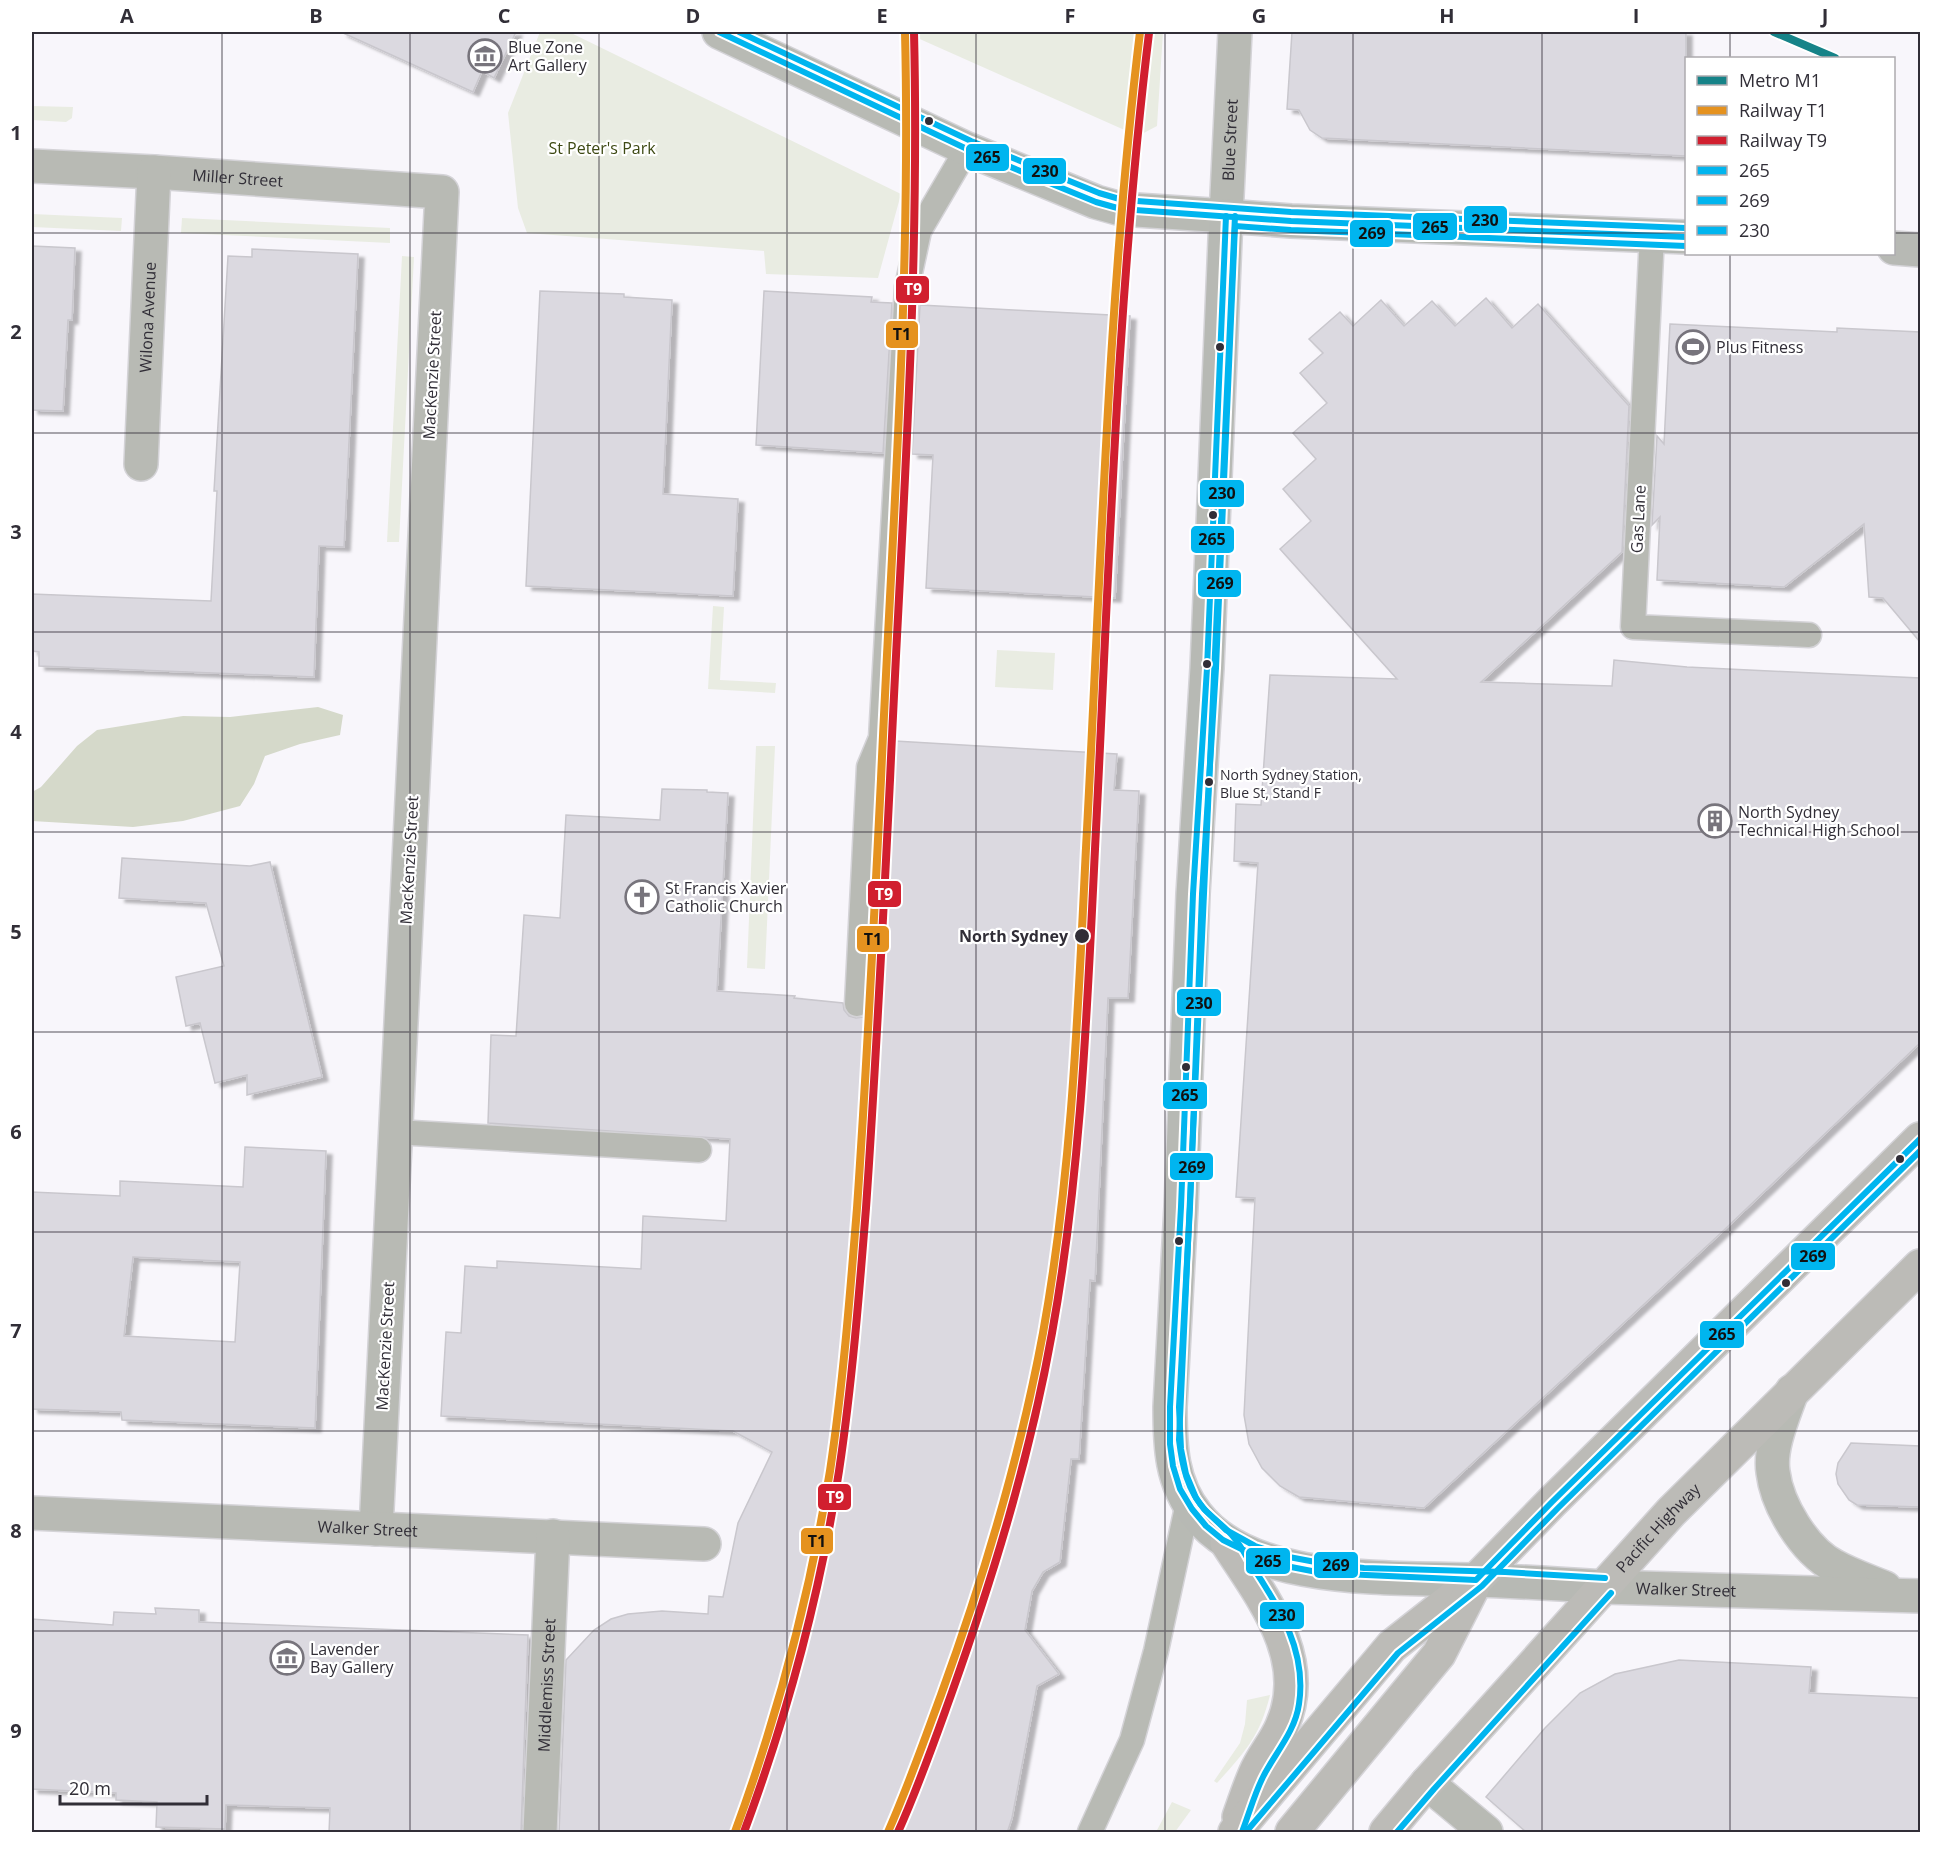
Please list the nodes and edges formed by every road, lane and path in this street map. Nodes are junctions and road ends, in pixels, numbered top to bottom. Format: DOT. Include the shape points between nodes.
graph roads {
  1 [pos="719,32"];
  2 [pos="1235,32"];
  3 [pos="967,149"];
  4 [pos="32,166"];
  5 [pos="154,172"];
  6 [pos="442,192"];
  7 [pos="1226,216"];
  8 [pos="1652,235"];
  9 [pos="1685,237"];
  10 [pos="1895,248"];
  11 [pos="1920,250"];
  12 [pos="141,464"];
  13 [pos="1809,635"];
  14 [pos="857,1004"];
  15 [pos="396,1132"];
  16 [pos="1920,1139"];
  17 [pos="699,1150"];
  18 [pos="1920,1266"];
  19 [pos="1792,1391"];
  20 [pos="1188,1503"];
  21 [pos="32,1513"];
  22 [pos="376,1529"];
  23 [pos="553,1536"];
  24 [pos="1227,1543"];
  25 [pos="704,1544"];
  26 [pos="1476,1580"];
  27 [pos="1604,1587"];
  28 [pos="1910,1595"];
  29 [pos="1427,1783"];
  30 [pos="540,1833"];
  31 [pos="1090,1833"];
  32 [pos="1234,1833"];
  33 [pos="1292,1833"];
  34 [pos="1386,1833"];
  35 [pos="1486,1833"];
  1 -- 3 [label="street"];
  2 -- 7 [label="street, Blue Street"];
  3 -- 7 [label="street" via="1121,209"];
  3 -- 14 [label="lane" via="919,231 907,287 881,738 869,767"];
  4 -- 5 [label="street, Miller Street"];
  5 -- 6 [label="street, Miller Street"];
  5 -- 12 [label="street, Wilona Avenue"];
  6 -- 15 [label="street, MacKenzie Street"];
  7 -- 8 [label="main road"];
  7 -- 20 [label="main road, Blue Street" via="1170,1407 1173,1466"];
  8 -- 9 [label="main road"];
  8 -- 13 [label="lane, Gas Lane" via="1633,627"];
  10 -- 11 [label="main road"];
  15 -- 17 [label="lane"];
  15 -- 22 [label="street, MacKenzie Street"];
  16 -- 26 [label="main road"];
  18 -- 19 [label="main road, Pacific Highway"];
  19 -- 27 [label="main road, Pacific Highway" via="1671,1512"];
  19 -- 28 [label="street" via="1776,1439 1772,1471 1784,1510 1804,1541 1832,1566"];
  20 -- 24 [label="main road, Walker Street"];
  20 -- 31 [label="lane" via="1156,1652 1132,1740"];
  21 -- 22 [label="street, Walker Street"];
  22 -- 23 [label="street, Walker Street"];
  23 -- 25 [label="street, Walker Street"];
  23 -- 30 [label="street, Middlemiss Street"];
  24 -- 26 [label="main road, Walker Street" via="1256,1557 1310,1571"];
  24 -- 32 [label="main road" via="1280,1629 1292,1687 1290,1706 1256,1772"];
  26 -- 27 [label="main road, Walker Street"];
  26 -- 32 [label="main road" via="1392,1646"];
  26 -- 33 [label="main road" via="1439,1654"];
  27 -- 28 [label="street, Walker Street"];
  27 -- 29 [label="main road, Pacific Highway"];
  29 -- 34 [label="main road, Pacific Highway"];
  29 -- 35 [label="street"];
}
